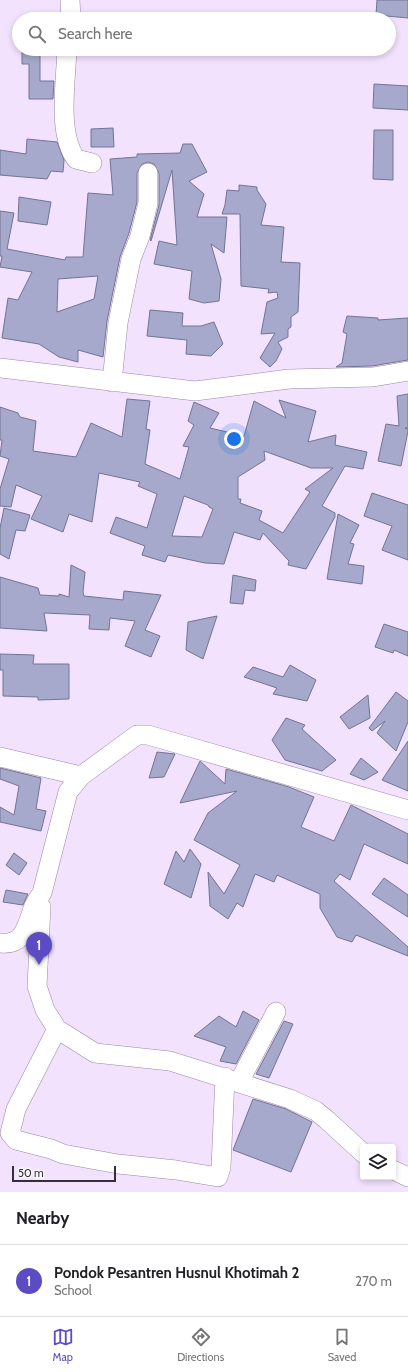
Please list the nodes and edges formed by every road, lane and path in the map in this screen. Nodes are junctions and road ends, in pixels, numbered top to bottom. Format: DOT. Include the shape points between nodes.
graph roads {
  1 [pos="70,0"];
  2 [pos="71,12"];
  3 [pos="68,56"];
  4 [pos="92,163"];
  5 [pos="148,173"];
  6 [pos="0,368"];
  7 [pos="408,371"];
  8 [pos="112,382"];
  9 [pos="0,756"];
  10 [pos="81,776"];
  11 [pos="408,810"];
  12 [pos="42,893"];
  13 [pos="0,943"];
  14 [pos="276,1012"];
  15 [pos="57,1029"];
  16 [pos="232,1080"];
  17 [pos="360,1150"];
  18 [pos="396,1171"];
  19 [pos="408,1177"];
  20 [pos="216,1184"];
  1 -- 2 [label="street"];
  3 -- 4 [label="street" via="64,127 68,144 76,159"];
  5 -- 8 [label="street" via="148,202 140,236 131,259 118,323"];
  6 -- 8 [label="street"];
  7 -- 8 [label="street" via="373,377 289,379 195,391"];
  9 -- 10 [label="street"];
  10 -- 11 [label="street" via="138,734 148,735"];
  10 -- 12 [label="street" via="68,792"];
  12 -- 13 [label="street" via="34,907 29,925 19,939 8,944"];
  12 -- 15 [label="street" via="37,986 45,1010"];
  14 -- 16 [label="street"];
  15 -- 16 [label="street" via="95,1053 170,1061"];
  15 -- 20 [label="street" via="16,1109 10,1133 16,1140 63,1154 118,1164 176,1170"];
  16 -- 17 [label="street" via="271,1092 316,1111"];
  16 -- 20 [label="street" via="221,1167"];
  18 -- 19 [label="street"];
}
